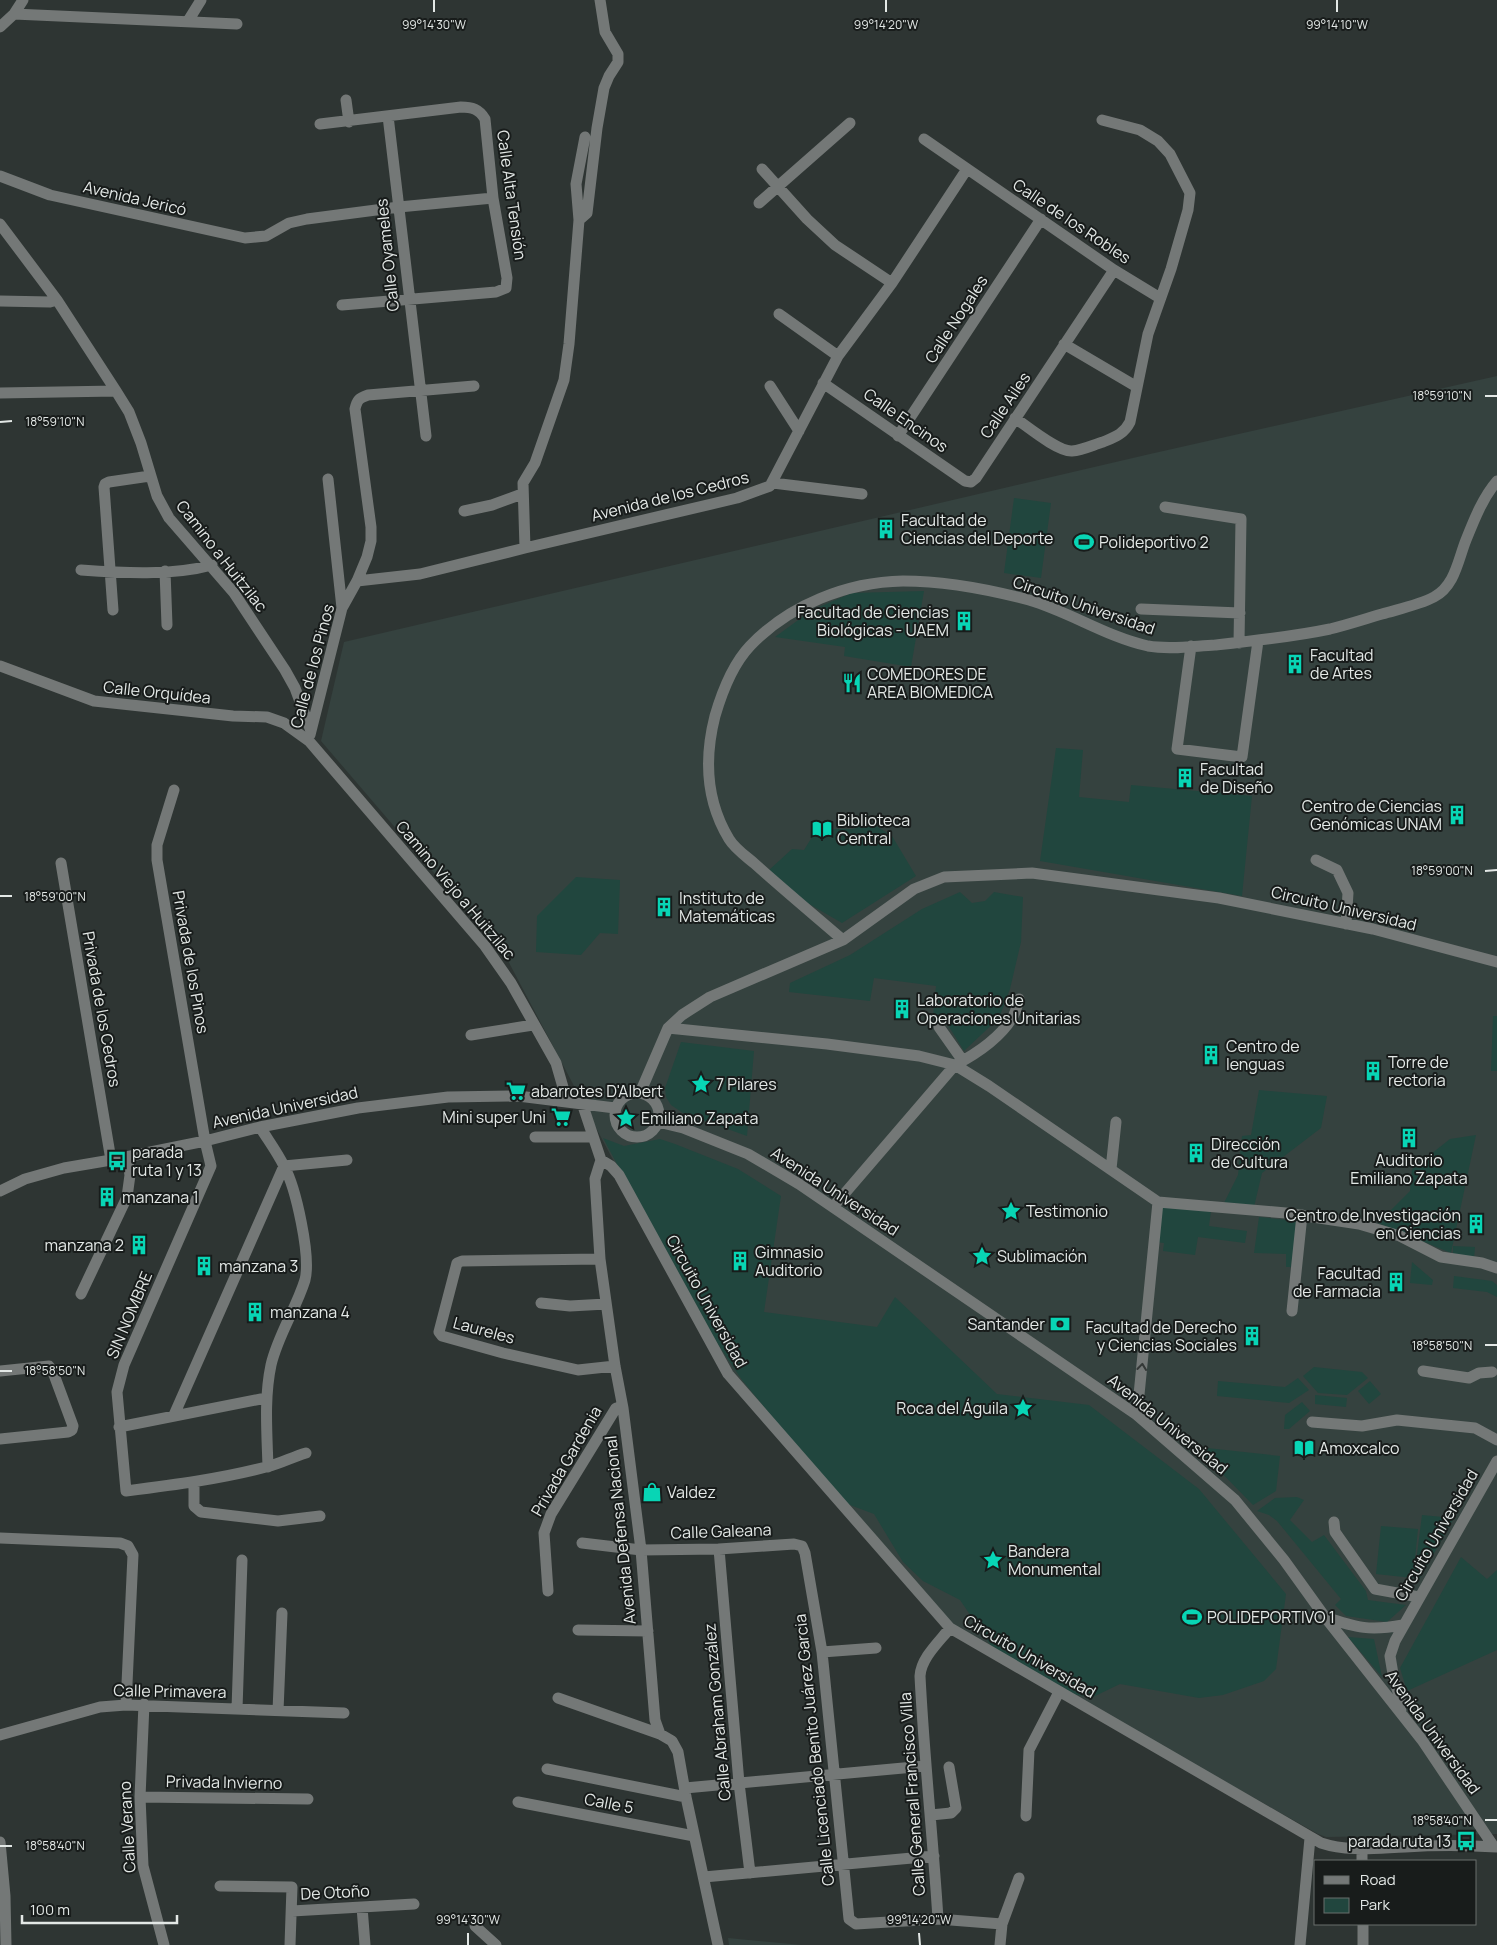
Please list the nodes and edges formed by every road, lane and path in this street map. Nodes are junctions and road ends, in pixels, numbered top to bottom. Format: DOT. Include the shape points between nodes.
graph roads {
  1 [pos="23,0"];
  2 [pos="201,0"];
  3 [pos="600,0"];
  4 [pos="14,14"];
  5 [pos="188,21"];
  6 [pos="237,24"];
  7 [pos="0,27"];
  8 [pos="346,100"];
  9 [pos="388,116"];
  10 [pos="1102,120"];
  11 [pos="349,122"];
  12 [pos="850,122"];
  13 [pos="320,124"];
  14 [pos="585,137"];
  15 [pos="924,139"];
  16 [pos="762,169"];
  17 [pos="967,169"];
  18 [pos="0,176"];
  19 [pos="778,186"];
  20 [pos="493,198"];
  21 [pos="759,203"];
  22 [pos="398,207"];
  23 [pos="1041,219"];
  24 [pos="579,220"];
  25 [pos="0,224"];
  26 [pos="1114,270"];
  27 [pos="892,283"];
  28 [pos="1160,298"];
  29 [pos="57,300"];
  30 [pos="408,300"];
  31 [pos="0,301"];
  32 [pos="342,305"];
  33 [pos="779,314"];
  34 [pos="1064,344"];
  35 [pos="838,356"];
  36 [pos="824,383"];
  37 [pos="474,386"];
  38 [pos="770,386"];
  39 [pos="1137,387"];
  40 [pos="116,391"];
  41 [pos="419,391"];
  42 [pos="0,393"];
  43 [pos="1015,418"];
  44 [pos="799,431"];
  45 [pos="426,436"];
  46 [pos="898,436"];
  47 [pos="150,476"];
  48 [pos="328,479"];
  49 [pos="1497,481"];
  50 [pos="970,482"];
  51 [pos="773,483"];
  52 [pos="522,494"];
  53 [pos="862,494"];
  54 [pos="1165,507"];
  55 [pos="464,511"];
  56 [pos="525,548"];
  57 [pos="212,566"];
  58 [pos="81,570"];
  59 [pos="165,571"];
  60 [pos="110,572"];
  61 [pos="357,581"];
  62 [pos="342,608"];
  63 [pos="1141,609"];
  64 [pos="113,610"];
  65 [pos="1240,613"];
  66 [pos="167,625"];
  67 [pos="1258,641"];
  68 [pos="1239,643"];
  69 [pos="1191,646"];
  70 [pos="0,666"];
  71 [pos="310,736"];
  72 [pos="174,790"];
  73 [pos="1316,860"];
  74 [pos="61,864"];
  75 [pos="1346,924"];
  76 [pos="843,940"];
  77 [pos="1497,962"];
  78 [pos="1019,999"];
  79 [pos="533,1025"];
  80 [pos="939,1027"];
  81 [pos="668,1028"];
  82 [pos="471,1036"];
  83 [pos="959,1063"];
  84 [pos="640,1093"];
  85 [pos="567,1101"];
  86 [pos="582,1103"];
  87 [pos="616,1108"];
  88 [pos="658,1122"];
  89 [pos="1116,1122"];
  90 [pos="260,1127"];
  91 [pos="536,1137"];
  92 [pos="593,1137"];
  93 [pos="205,1141"];
  94 [pos="127,1157"];
  95 [pos="111,1160"];
  96 [pos="347,1160"];
  97 [pos="601,1160"];
  98 [pos="284,1166"];
  99 [pos="1111,1169"];
  100 [pos="0,1191"];
  101 [pos="1158,1202"];
  102 [pos="833,1207"];
  103 [pos="1302,1215"];
  104 [pos="600,1259"];
  105 [pos="1497,1268"];
  106 [pos="81,1294"];
  107 [pos="541,1303"];
  108 [pos="606,1304"];
  109 [pos="1292,1311"];
  110 [pos="615,1366"];
  111 [pos="0,1371"];
  112 [pos="1424,1371"];
  113 [pos="1494,1371"];
  114 [pos="266,1398"];
  115 [pos="616,1408"];
  116 [pos="174,1415"];
  117 [pos="1137,1415"];
  118 [pos="1312,1422"];
  119 [pos="119,1426"];
  120 [pos="0,1439"];
  121 [pos="1497,1440"];
  122 [pos="306,1453"];
  123 [pos="1497,1461"];
  124 [pos="268,1467"];
  125 [pos="194,1482"];
  126 [pos="320,1516"];
  127 [pos="1334,1522"];
  128 [pos="0,1538"];
  129 [pos="582,1543"];
  130 [pos="802,1546"];
  131 [pos="719,1548"];
  132 [pos="641,1550"];
  133 [pos="242,1560"];
  134 [pos="548,1591"];
  135 [pos="1419,1597"];
  136 [pos="282,1613"];
  137 [pos="1325,1617"];
  138 [pos="1403,1625"];
  139 [pos="950,1628"];
  140 [pos="578,1630"];
  141 [pos="648,1631"];
  142 [pos="876,1648"];
  143 [pos="822,1652"];
  144 [pos="1059,1692"];
  145 [pos="558,1698"];
  146 [pos="126,1704"];
  147 [pos="144,1704"];
  148 [pos="237,1709"];
  149 [pos="278,1711"];
  150 [pos="344,1712"];
  151 [pos="1401,1713"];
  152 [pos="660,1734"];
  153 [pos="0,1735"];
  154 [pos="925,1766"];
  155 [pos="949,1767"];
  156 [pos="547,1769"];
  157 [pos="833,1775"];
  158 [pos="739,1783"];
  159 [pos="685,1793"];
  160 [pos="140,1797"];
  161 [pos="308,1799"];
  162 [pos="518,1802"];
  163 [pos="930,1815"];
  164 [pos="1026,1816"];
  165 [pos="694,1836"];
  166 [pos="1310,1838"];
  167 [pos="0,1842"];
  168 [pos="1496,1847"];
  169 [pos="1362,1848"];
  170 [pos="934,1856"];
  171 [pos="1362,1860"];
  172 [pos="843,1863"];
  173 [pos="750,1873"];
  174 [pos="704,1877"];
  175 [pos="1019,1878"];
  176 [pos="220,1886"];
  177 [pos="414,1904"];
  178 [pos="362,1907"];
  179 [pos="292,1911"];
  180 [pos="938,1919"];
  181 [pos="1002,1924"];
  182 [pos="1362,1925"];
  183 [pos="475,1926"];
  184 [pos="6,1945"];
  185 [pos="164,1945"];
  186 [pos="290,1945"];
  187 [pos="365,1945"];
  188 [pos="496,1945"];
  189 [pos="718,1945"];
  190 [pos="1000,1945"];
  191 [pos="1300,1945"];
  192 [pos="1363,1945"];
  1 -- 4 [label="street"];
  2 -- 5 [label="street"];
  3 -- 24 [label="street" via="605,32 618,54 618,62 604,88 596,128 587,213"];
  4 -- 5 [label="street"];
  4 -- 7 [label="street"];
  5 -- 6 [label="street"];
  8 -- 11 [label="street"];
  9 -- 11 [label="street"];
  9 -- 20 [label="street, Calle Alta Tensión" via="461,107 478,110 485,119"];
  9 -- 22 [label="street, Calle Oyameles"];
  10 -- 28 [label="street" via="1140,130 1158,141 1170,154 1190,193 1188,210"];
  11 -- 13 [label="street"];
  12 -- 19 [label="street"];
  14 -- 24 [label="street" via="576,184"];
  15 -- 17 [label="street, Calle de los Robles"];
  16 -- 19 [label="street"];
  17 -- 23 [label="street, Calle de los Robles"];
  17 -- 27 [label="street, Avenida de los Cedros"];
  18 -- 22 [label="street, Avenida Jericó" via="50,195 245,238 266,236 289,223"];
  19 -- 21 [label="street"];
  19 -- 27 [label="street" via="834,245"];
  20 -- 22 [label="street"];
  20 -- 30 [label="street, Calle Alta Tensión" via="506,288 496,292"];
  22 -- 30 [label="street, Calle Oyameles"];
  23 -- 26 [label="street, Calle de los Robles"];
  23 -- 46 [label="street, Calle Nogales"];
  24 -- 52 [label="street" via="564,380 535,463 523,484"];
  25 -- 29 [label="street, Camino a Huitzilac"];
  26 -- 28 [label="street, Calle de los Robles"];
  26 -- 34 [label="street, Calle Ailes"];
  27 -- 35 [label="street, Avenida de los Cedros"];
  28 -- 39 [label="street" via="1148,334"];
  29 -- 31 [label="street"];
  29 -- 40 [label="street, Camino a Huitzilac"];
  30 -- 32 [label="street"];
  30 -- 41 [label="street, Calle Oyameles"];
  33 -- 35 [label="street"];
  34 -- 39 [label="street"];
  34 -- 43 [label="street, Calle Ailes"];
  35 -- 36 [label="street, Avenida de los Cedros"];
  36 -- 44 [label="street, Avenida de los Cedros"];
  36 -- 46 [label="street, Calle Encinos"];
  37 -- 41 [label="street"];
  38 -- 44 [label="street"];
  39 -- 43 [label="street" via="1130,422 1125,430 1118,436 1071,452 1059,448"];
  40 -- 42 [label="street"];
  40 -- 47 [label="street, Camino a Huitzilac" via="129,412"];
  41 -- 45 [label="street, Calle Oyameles"];
  41 -- 61 [label="street, Calle de los Pinos" via="368,395 356,402 371,534 367,558"];
  43 -- 50 [label="street, Calle Ailes" via="976,478"];
  44 -- 51 [label="street, Avenida de los Cedros"];
  46 -- 50 [label="street, Calle Encinos"];
  47 -- 57 [label="street, Camino a Huitzilac" via="169,518"];
  47 -- 60 [label="street" via="105,484"];
  48 -- 62 [label="street"];
  49 -- 67 [label="street, Circuito Universidad" via="1479,512 1453,576 1447,587 1435,596 1331,629"];
  51 -- 53 [label="street"];
  51 -- 56 [label="street, Avenida de los Cedros" via="766,489 737,498"];
  52 -- 55 [label="street"];
  52 -- 56 [label="street"];
  54 -- 65 [label="street" via="1241,520"];
  56 -- 61 [label="street, Avenida de los Cedros" via="420,574"];
  57 -- 59 [label="street"];
  57 -- 71 [label="street, Camino a Huitzilac" via="285,670 295,688"];
  58 -- 60 [label="street"];
  59 -- 60 [label="street"];
  59 -- 66 [label="street"];
  60 -- 64 [label="street"];
  61 -- 62 [label="street, Calle de los Pinos"];
  62 -- 71 [label="street, Calle de los Pinos"];
  63 -- 65 [label="street"];
  65 -- 68 [label="street"];
  67 -- 68 [label="street, Circuito Universidad"];
  67 -- 69 [label="street" via="1242,756 1177,749"];
  68 -- 69 [label="street, Circuito Universidad"];
  69 -- 76 [label="street, Circuito Universidad" via="1150,646 1030,601 968,587 904,581 841,591 809,604 777,623 749,647 730,674 718,706 709,739 707,773 714,807 730,842"];
  70 -- 71 [label="street, Calle Orquídea" via="94,701 267,717"];
  71 -- 79 [label="street, Camino Viejo a Huitzilac" via="485,946 511,983"];
  72 -- 93 [label="street, Privada de los Pinos" via="157,844 157,860"];
  73 -- 75 [label="street" via="1337,870 1348,893"];
  74 -- 95 [label="street, Privada de los Cedros"];
  75 -- 76 [label="street, Circuito Universidad" via="1219,898 1032,873 944,878 914,889"];
  75 -- 77 [label="street, Circuito Universidad"];
  76 -- 81 [label="street, Circuito Universidad" via="710,997 682,1014"];
  78 -- 83 [label="street" via="1013,1017 996,1038"];
  79 -- 82 [label="street"];
  79 -- 85 [label="street, Camino Viejo a Huitzilac" via="556,1063"];
  80 -- 83 [label="street"];
  81 -- 83 [label="street" via="845,1046"];
  81 -- 84 [label="street, Circuito Universidad"];
  83 -- 99 [label="street"];
  83 -- 102 [label="street"];
  84 -- 87 [label="street" via="625,1096"];
  84 -- 88 [label="street" via="654,1100"];
  85 -- 86 [label="street, Avenida Universidad"];
  85 -- 90 [label="street, Avenida Universidad" via="518,1096 448,1097 358,1108"];
  86 -- 87 [label="street"];
  86 -- 92 [label="street"];
  87 -- 88 [label="street" via="616,1123 627,1134 642,1136"];
  88 -- 102 [label="street, Avenida Universidad" via="683,1128 748,1154"];
  89 -- 99 [label="street"];
  90 -- 93 [label="street, Avenida Universidad"];
  90 -- 98 [label="street"];
  91 -- 92 [label="street"];
  92 -- 97 [label="street"];
  93 -- 94 [label="street, Avenida Universidad"];
  93 -- 119 [label="street, SIN NOMBRE" via="211,1166 124,1365 117,1392"];
  94 -- 95 [label="street, Avenida Universidad"];
  94 -- 106 [label="street" via="130,1175 124,1204"];
  95 -- 100 [label="street, Avenida Universidad" via="64,1168 25,1179"];
  96 -- 98 [label="street"];
  97 -- 104 [label="street, Avenida Defensa Nacional" via="595,1180"];
  97 -- 139 [label="street, Circuito Universidad" via="619,1175 728,1374"];
  98 -- 114 [label="street" via="291,1181 307,1260 305,1280 271,1365"];
  98 -- 116 [label="street"];
  99 -- 101 [label="street"];
  101 -- 103 [label="street"];
  117 -- 101 [label="street, one-way"];
  102 -- 117 [label="street, Avenida Universidad"];
  103 -- 105 [label="street" via="1359,1224 1400,1236 1441,1257"];
  103 -- 109 [label="street"];
  104 -- 108 [label="street, Avenida Defensa Nacional"];
  104 -- 110 [label="street, Laureles" via="462,1261 458,1263 439,1332 442,1336 503,1353 578,1370"];
  107 -- 108 [label="street" via="570,1306"];
  108 -- 110 [label="street, Avenida Defensa Nacional"];
  110 -- 132 [label="street, Avenida Defensa Nacional"];
  111 -- 120 [label="street" via="49,1366 73,1426 72,1430"];
  112 -- 113 [label="street" via="1469,1378"];
  114 -- 116 [label="street"];
  114 -- 124 [label="street"];
  115 -- 134 [label="street, Privada Gardenia" via="551,1514 544,1533"];
  116 -- 119 [label="street"];
  117 -- 137 [label="street, Avenida Universidad" via="1235,1500"];
  118 -- 121 [label="street" via="1362,1426 1397,1420 1475,1428"];
  119 -- 125 [label="street, SIN NOMBRE" via="126,1491"];
  122 -- 124 [label="street"];
  123 -- 135 [label="street, Circuito Universidad"];
  124 -- 125 [label="street"];
  125 -- 126 [label="street" via="194,1506 201,1512 278,1521"];
  127 -- 135 [label="street" via="1335,1532 1375,1589"];
  128 -- 146 [label="street" via="128,1546 133,1555"];
  129 -- 132 [label="street, Calle Galeana"];
  130 -- 131 [label="street, Calle Galeana"];
  130 -- 143 [label="street, Calle Licenciado Benito Juárez Garcia"];
  131 -- 132 [label="street, Calle Galeana"];
  131 -- 158 [label="street, Calle Abraham González"];
  132 -- 141 [label="street, Avenida Defensa Nacional"];
  133 -- 148 [label="street"];
  135 -- 138 [label="street, Circuito Universidad"];
  136 -- 149 [label="street"];
  137 -- 138 [label="street, Circuito Universidad" via="1373,1629"];
  137 -- 151 [label="street, Avenida Universidad"];
  138 -- 151 [label="street, Circuito Universidad" via="1390,1656"];
  139 -- 144 [label="street, Circuito Universidad"];
  139 -- 154 [label="street, Calle General Francisco Villa" via="921,1666"];
  140 -- 141 [label="street"];
  141 -- 152 [label="street, Avenida Defensa Nacional" via="655,1720"];
  142 -- 143 [label="street"];
  143 -- 157 [label="street, Calle Licenciado Benito Juárez Garcia"];
  144 -- 164 [label="street" via="1029,1750"];
  144 -- 166 [label="street, Circuito Universidad"];
  145 -- 152 [label="street"];
  146 -- 147 [label="street, Calle Primavera"];
  146 -- 153 [label="street, Calle Primavera" via="100,1706"];
  147 -- 148 [label="street, Calle Primavera"];
  147 -- 160 [label="street, Calle Verano"];
  148 -- 149 [label="street, Calle Primavera"];
  149 -- 150 [label="street, Calle Primavera"];
  151 -- 168 [label="street, Avenida Universidad"];
  152 -- 159 [label="street" via="676,1746"];
  154 -- 157 [label="street"];
  154 -- 163 [label="street, Calle General Francisco Villa"];
  155 -- 163 [label="street" via="956,1808 951,1813"];
  156 -- 159 [label="street"];
  157 -- 158 [label="street"];
  157 -- 172 [label="street, Calle Licenciado Benito Juárez Garcia"];
  158 -- 159 [label="street"];
  158 -- 173 [label="street, Calle Abraham González"];
  159 -- 165 [label="street"];
  160 -- 161 [label="street, Privada Invierno"];
  160 -- 185 [label="street, Calle Verano" via="143,1866"];
  162 -- 165 [label="street, Calle 5"];
  163 -- 170 [label="street, Calle General Francisco Villa"];
  165 -- 174 [label="street"];
  166 -- 169 [label="street, Circuito Universidad" via="1333,1847"];
  166 -- 191 [label="street"];
  167 -- 184 [label="street"];
  168 -- 169 [label="street, Circuito Universidad"];
  169 -- 171 [label="street"];
  170 -- 172 [label="street"];
  170 -- 180 [label="street, Calle General Francisco Villa"];
  172 -- 173 [label="street"];
  172 -- 180 [label="street, Calle Licenciado Benito Juárez Garcia" via="851,1922"];
  173 -- 174 [label="street"];
  174 -- 189 [label="street"];
  175 -- 181 [label="street"];
  176 -- 179 [label="street" via="292,1887"];
  177 -- 178 [label="street, De Otoño"];
  178 -- 179 [label="street, De Otoño"];
  178 -- 187 [label="street"];
  179 -- 186 [label="street, De Otoño"];
  180 -- 181 [label="street"];
  181 -- 190 [label="street"];
  182 -- 192 [label="street"];
  183 -- 188 [label="street"];
}
